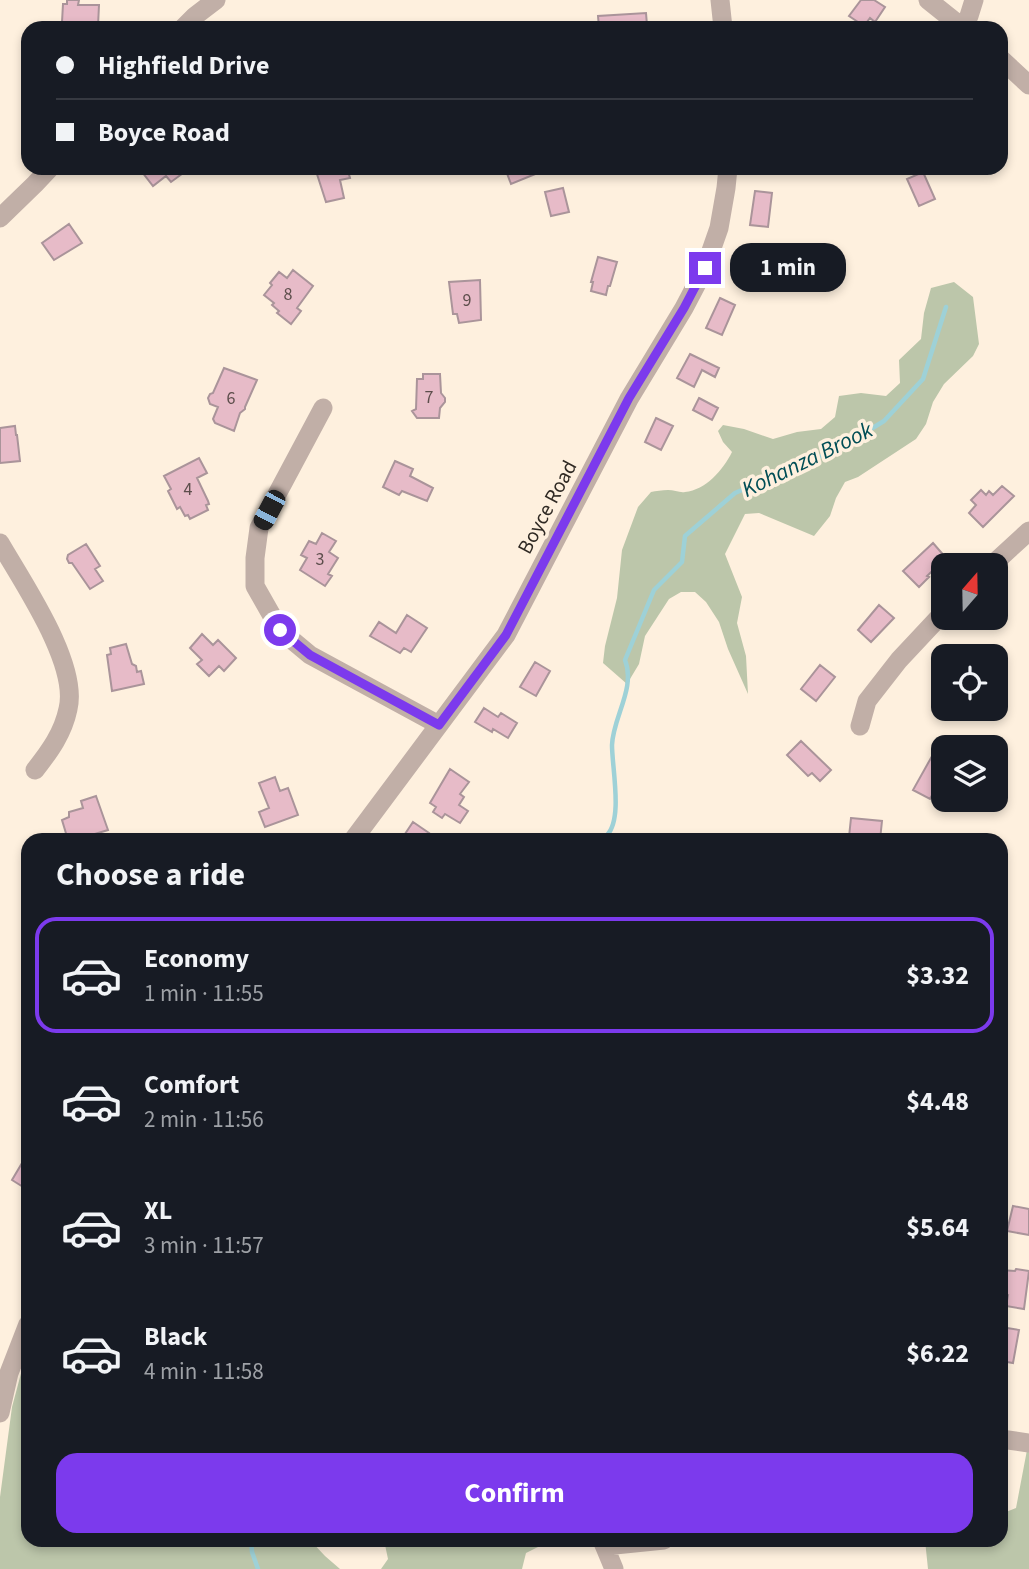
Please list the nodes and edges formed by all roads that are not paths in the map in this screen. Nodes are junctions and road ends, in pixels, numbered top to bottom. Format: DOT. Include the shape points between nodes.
graph roads {
  1 [pos="216,0"];
  2 [pos="720,0"];
  3 [pos="929,0"];
  4 [pos="974,0"];
  5 [pos="190,21"];
  6 [pos="722,21"];
  7 [pos="954,21"];
  8 [pos="967,21"];
  9 [pos="1008,66"];
  10 [pos="1029,85"];
  11 [pos="43,175"];
  12 [pos="727,175"];
  13 [pos="0,218"];
  14 [pos="323,408"];
  15 [pos="1029,531"];
  16 [pos="0,543"];
  17 [pos="1005,553"];
  18 [pos="931,626"];
  19 [pos="439,725"];
  20 [pos="860,726"];
  21 [pos="35,770"];
  22 [pos="358,833"];
  23 [pos="21,1342"];
  24 [pos="0,1413"];
  25 [pos="1008,1440"];
  26 [pos="1029,1443"];
  27 [pos="606,1547"];
  28 [pos="614,1569"];
  1 -- 5 [label="street"];
  2 -- 6 [label="street"];
  3 -- 7 [label="street"];
  4 -- 8 [label="street"];
  9 -- 10 [label="street"];
  11 -- 13 [label="street"];
  12 -- 19 [label="street, Boyce Road" via="719,228 705,268 629,398 506,635"];
  14 -- 19 [label="street" via="259,528 255,586 280,630 310,655"];
  15 -- 17 [label="street"];
  16 -- 21 [label="street" via="54,638 69,684 69,707 59,737"];
  18 -- 20 [label="street" via="867,701"];
  19 -- 22 [label="street, Boyce Road"];
  23 -- 24 [label="street"];
  25 -- 26 [label="street"];
  27 -- 28 [label="street"];
}
